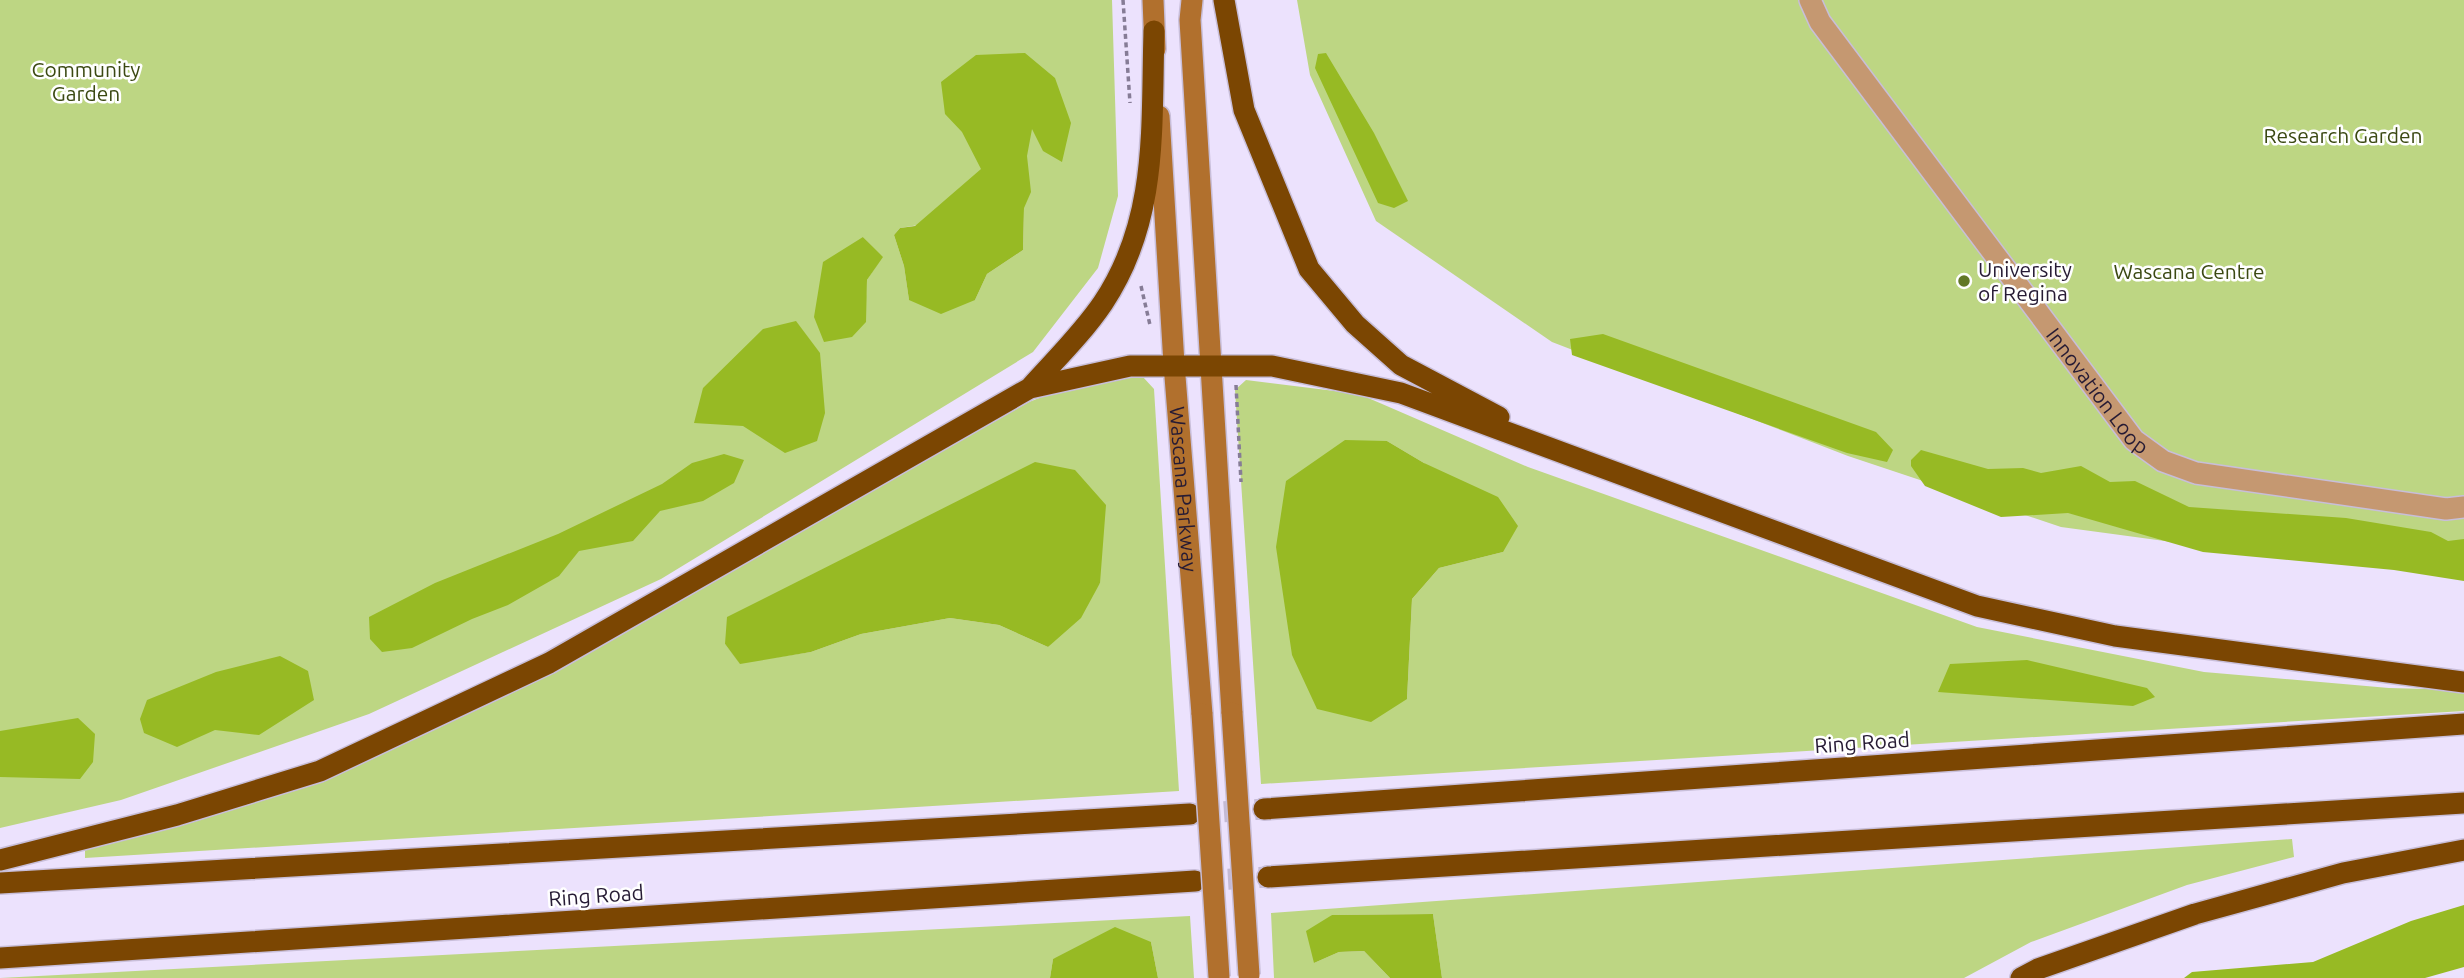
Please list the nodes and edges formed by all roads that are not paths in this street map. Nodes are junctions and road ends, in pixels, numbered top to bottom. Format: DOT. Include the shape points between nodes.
graph roads {
  1 [pos="1153,0"];
  2 [pos="1192,0"];
  3 [pos="1224,0"];
  4 [pos="1810,0"];
  5 [pos="1154,30"];
  6 [pos="1174,364"];
  7 [pos="1213,365"];
  8 [pos="1030,388"];
  9 [pos="1569,455"];
  10 [pos="2464,507"];
  11 [pos="2464,682"];
  12 [pos="2464,724"];
  13 [pos="2464,803"];
  14 [pos="1264,809"];
  15 [pos="1191,814"];
  16 [pos="2464,850"];
  17 [pos="0,860"];
  18 [pos="1268,877"];
  19 [pos="1195,881"];
  20 [pos="0,883"];
  21 [pos="0,958"];
  22 [pos="1249,977"];
  23 [pos="1219,978"];
  24 [pos="2021,978"];
  1 -- 5 [label="main road, Wascana Parkway"];
  2 -- 7 [label="main road, Wascana Parkway"];
  3 -- 9 [label="highway" via="1244,110 1309,269 1356,324 1401,365"];
  4 -- 10 [label="street, Innovation Loop" via="1820,22 2134,440 2163,460 2196,473 2446,509"];
  5 -- 6 [label="main road, Wascana Parkway"];
  5 -- 8 [label="highway" via="1150,182 1139,229 1104,302"];
  6 -- 7 [label="highway"];
  6 -- 8 [label="highway" via="1130,366"];
  6 -- 23 [label="main road, Wascana Parkway, bridge"];
  7 -- 9 [label="highway" via="1272,366 1401,393"];
  7 -- 22 [label="main road, Wascana Parkway, bridge"];
  8 -- 17 [label="highway" via="549,663 320,771 177,815"];
  9 -- 11 [label="highway" via="1977,606 2115,636"];
  12 -- 14 [label="highway, Ring Road"];
  13 -- 18 [label="highway"];
  15 -- 20 [label="highway"];
  16 -- 24 [label="highway" via="2343,873 2196,914"];
  19 -- 21 [label="highway, Ring Road"];
}
